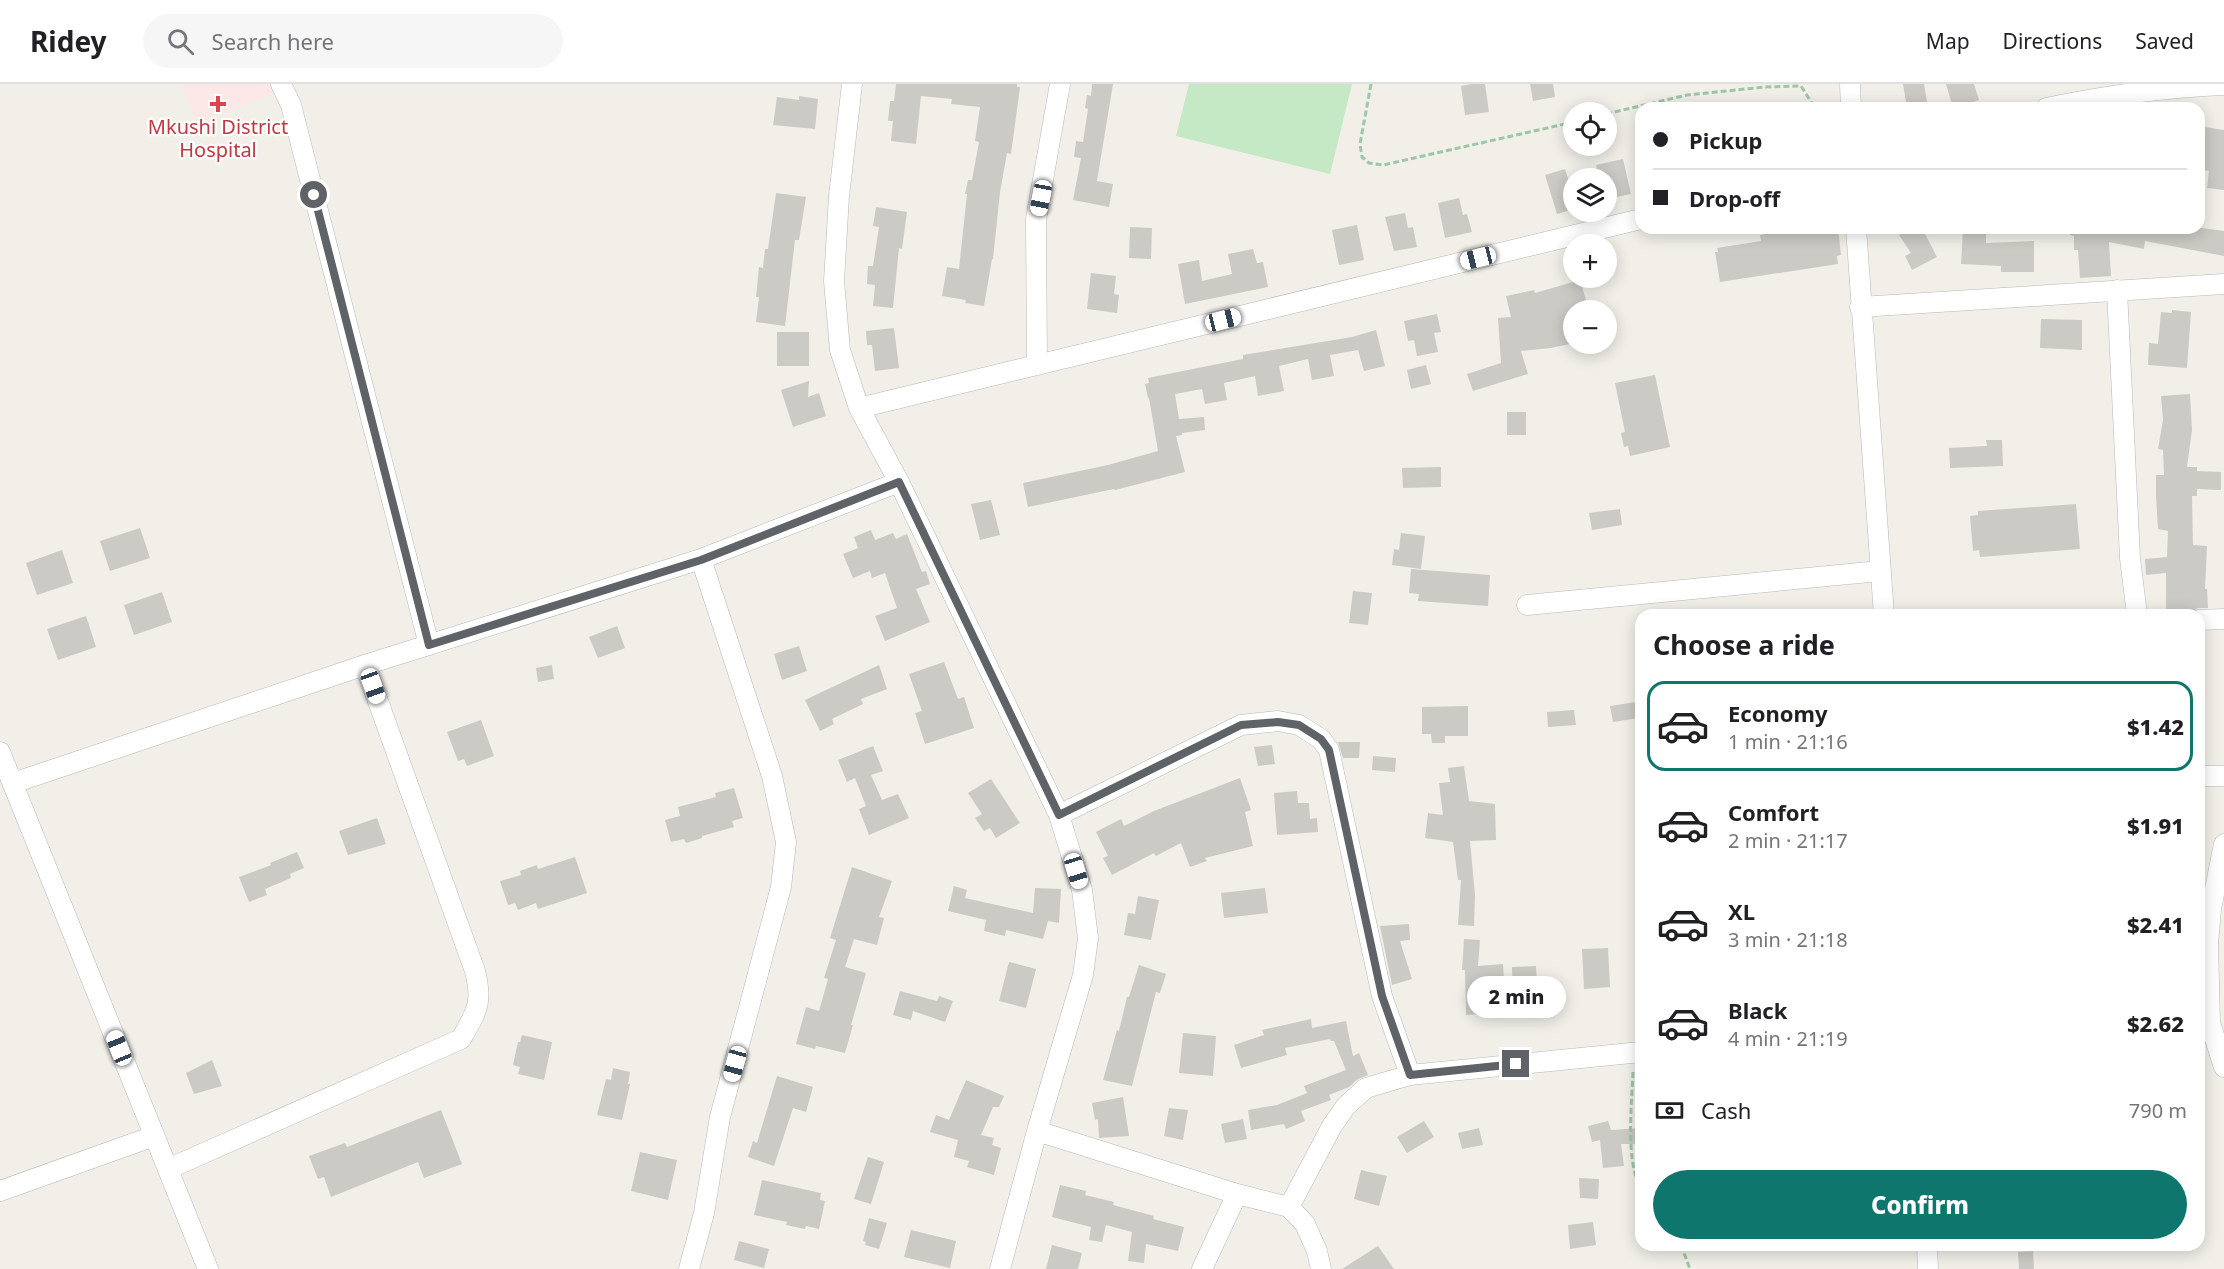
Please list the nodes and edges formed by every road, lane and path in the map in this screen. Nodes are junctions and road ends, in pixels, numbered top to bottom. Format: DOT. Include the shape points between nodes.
graph roads {
  1 [pos="281,84"];
  2 [pos="852,84"];
  3 [pos="1060,84"];
  4 [pos="1371,84"];
  5 [pos="1850,84"];
  6 [pos="2224,85"];
  7 [pos="1657,102"];
  8 [pos="1811,102"];
  9 [pos="1851,102"];
  10 [pos="2076,102"];
  11 [pos="1635,107"];
  12 [pos="1617,111"];
  13 [pos="1563,124"];
  14 [pos="1635,220"];
  15 [pos="1856,234"];
  16 [pos="2224,284"];
  17 [pos="2117,290"];
  18 [pos="1860,307"];
  19 [pos="1037,365"];
  20 [pos="859,408"];
  21 [pos="899,482"];
  22 [pos="701,560"];
  23 [pos="1880,571"];
  24 [pos="1527,605"];
  25 [pos="1883,609"];
  26 [pos="2136,609"];
  27 [pos="2224,619"];
  28 [pos="2205,620"];
  29 [pos="429,645"];
  30 [pos="365,664"];
  31 [pos="1,756"];
  32 [pos="2205,776"];
  33 [pos="2224,776"];
  34 [pos="13,783"];
  35 [pos="1059,815"];
  36 [pos="2224,844"];
  37 [pos="2205,1004"];
  38 [pos="2205,1026"];
  39 [pos="1635,1052"];
  40 [pos="2224,1067"];
  41 [pos="1410,1075"];
  42 [pos="1635,1081"];
  43 [pos="1037,1131"];
  44 [pos="154,1136"];
  45 [pos="168,1169"];
  46 [pos="1635,1179"];
  47 [pos="0,1191"];
  48 [pos="1237,1194"];
  49 [pos="1289,1207"];
  50 [pos="1683,1251"];
  51 [pos="1927,1251"];
  52 [pos="208,1269"];
  53 [pos="689,1269"];
  54 [pos="1000,1269"];
  55 [pos="1202,1269"];
  56 [pos="1321,1269"];
  57 [pos="1690,1269"];
  58 [pos="1928,1269"];
  1 -- 29 [label="street" via="291,105"];
  2 -- 20 [label="street" via="834,281 840,350"];
  3 -- 19 [label="street" via="1036,219"];
  4 -- 13 [label="path" via="1360,144 1362,157 1370,163 1383,165"];
  5 -- 9 [label="street"];
  6 -- 10 [label="street" via="2179,87"];
  7 -- 8 [label="path" via="1687,95 1801,86"];
  11 -- 12 [label="path"];
  14 -- 19 [label="street"];
  15 -- 18 [label="street"];
  16 -- 17 [label="street"];
  17 -- 18 [label="street"];
  17 -- 26 [label="street" via="2130,558"];
  18 -- 23 [label="street"];
  19 -- 20 [label="street"];
  20 -- 21 [label="street"];
  21 -- 22 [label="street"];
  21 -- 35 [label="street"];
  22 -- 29 [label="street"];
  22 -- 53 [label="street" via="772,776 786,842 781,887 720,1117 704,1213"];
  23 -- 24 [label="street"];
  23 -- 25 [label="street"];
  27 -- 28 [label="street"];
  29 -- 30 [label="street"];
  30 -- 34 [label="street"];
  30 -- 45 [label="street" via="476,971 480,990 476,1013 461,1039"];
  31 -- 34 [label="street"];
  32 -- 33 [label="street"];
  34 -- 44 [label="street"];
  35 -- 41 [label="street" via="1241,725 1289,723 1321,739 1329,750 1382,996"];
  35 -- 43 [label="street" via="1082,890 1088,938 1083,975"];
  36 -- 37 [label="street" via="2211,909"];
  38 -- 40 [label="street"];
  39 -- 41 [label="street"];
  41 -- 49 [label="street" via="1366,1088 1346,1106"];
  42 -- 46 [label="path" via="1630,1130"];
  43 -- 48 [label="street"];
  43 -- 54 [label="street"];
  44 -- 45 [label="street"];
  44 -- 47 [label="street"];
  45 -- 52 [label="street"];
  48 -- 49 [label="street"];
  48 -- 55 [label="street"];
  49 -- 56 [label="street" via="1305,1224"];
  50 -- 57 [label="path"];
  51 -- 58 [label="street"];
}
